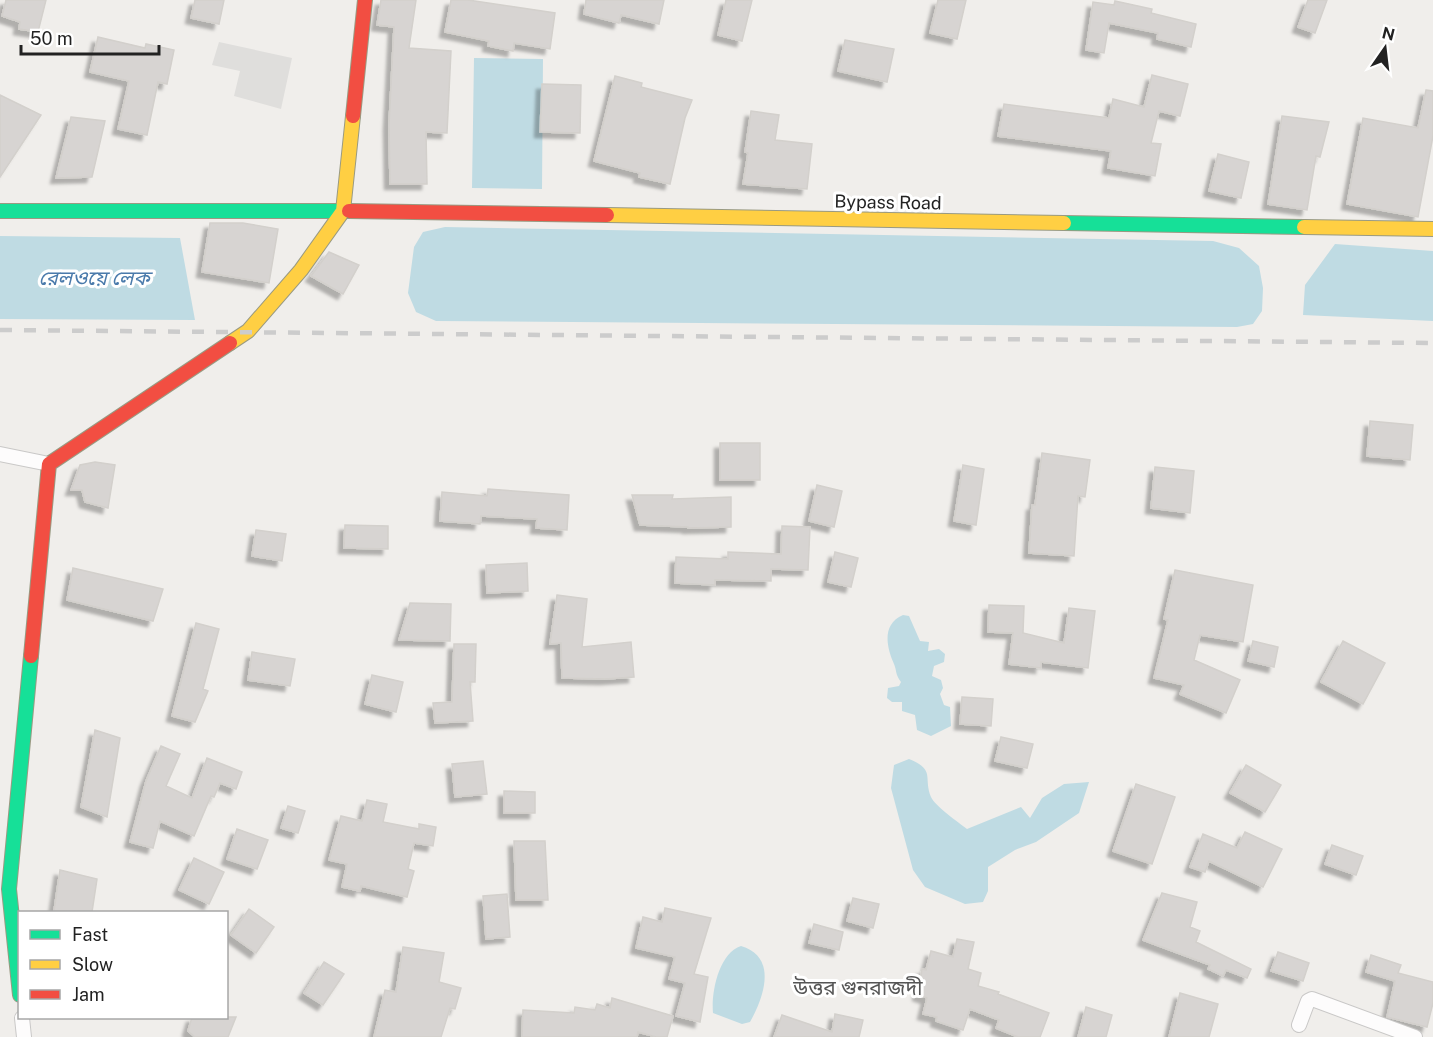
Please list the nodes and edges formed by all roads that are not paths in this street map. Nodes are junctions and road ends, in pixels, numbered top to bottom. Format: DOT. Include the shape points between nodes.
graph roads {
  1 [pos="365,0"];
  2 [pos="0,211"];
  3 [pos="343,211"];
  4 [pos="1433,229"];
  5 [pos="0,454"];
  6 [pos="50,464"];
  7 [pos="6,847"];
  8 [pos="18,976"];
  9 [pos="22,1019"];
  10 [pos="1299,1025"];
  11 [pos="24,1037"];
  12 [pos="1415,1037"];
  1 -- 3 [label="street"];
  2 -- 3 [label="street, Bypass Road"];
  3 -- 4 [label="street, Bypass Road"];
  3 -- 6 [label="street" via="301,270 248,331"];
  5 -- 6 [label="street"];
  6 -- 7 [label="street"];
  7 -- 8 [label="street"];
  9 -- 11 [label="street"];
  10 -- 12 [label="street" via="1312,999"];
}
